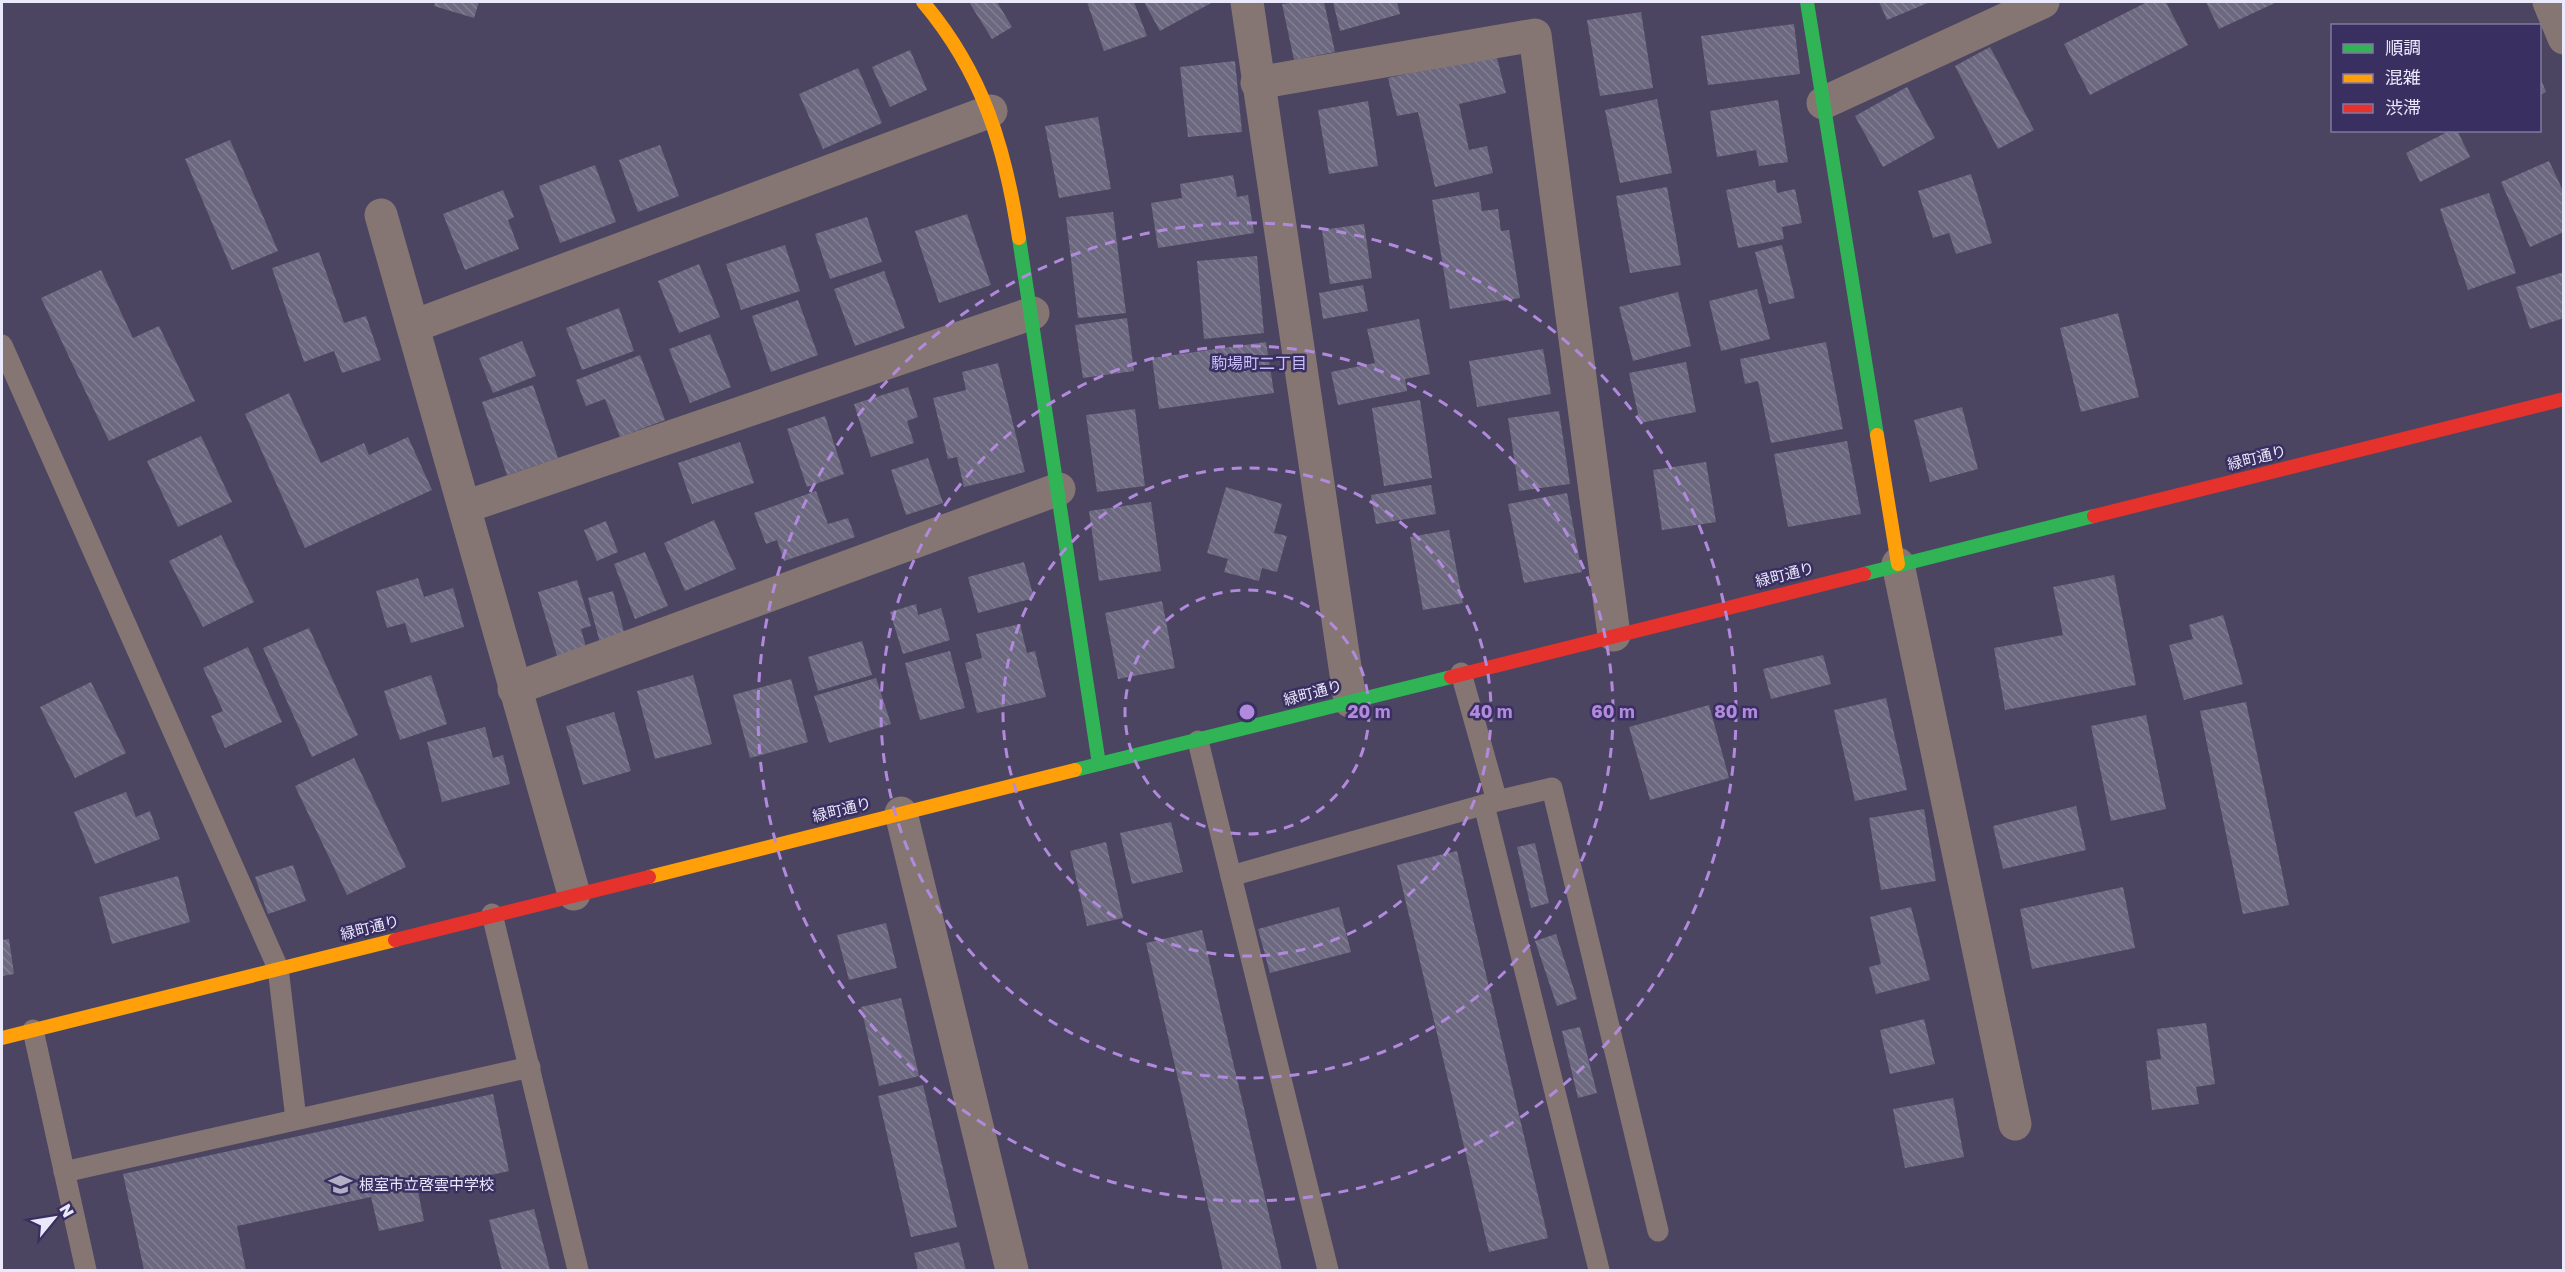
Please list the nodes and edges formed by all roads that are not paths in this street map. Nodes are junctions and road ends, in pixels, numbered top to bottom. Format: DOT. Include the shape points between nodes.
graph roads {
  1 [pos="923,2"];
  2 [pos="1247,2"];
  3 [pos="1807,2"];
  4 [pos="2043,2"];
  5 [pos="2549,2"];
  6 [pos="2564,38"];
  7 [pos="1257,83"];
  8 [pos="1823,103"];
  9 [pos="991,111"];
  10 [pos="381,215"];
  11 [pos="1033,313"];
  12 [pos="414,326"];
  13 [pos="2,345"];
  14 [pos="2564,399"];
  15 [pos="1059,489"];
  16 [pos="465,507"];
  17 [pos="1898,564"];
  18 [pos="1614,635"];
  19 [pos="1461,673"];
  20 [pos="514,690"];
  21 [pos="1350,701"];
  22 [pos="1198,741"];
  23 [pos="1099,764"];
  24 [pos="1490,803"];
  25 [pos="901,813"];
  26 [pos="1231,876"];
  27 [pos="574,894"];
  28 [pos="492,914"];
  29 [pos="278,968"];
  30 [pos="33,1030"];
  31 [pos="2,1038"];
  32 [pos="530,1067"];
  33 [pos="296,1119"];
  34 [pos="2015,1124"];
  35 [pos="64,1172"];
  36 [pos="1658,1231"];
  37 [pos="86,1270"];
  38 [pos="579,1270"];
  39 [pos="1012,1270"];
  40 [pos="1328,1270"];
  41 [pos="1599,1270"];
  1 -- 9 [label="street" via="970,63"];
  2 -- 7 [label="street"];
  3 -- 8 [label="street"];
  4 -- 8 [label="street"];
  5 -- 6 [label="street"];
  7 -- 18 [label="street" via="1535,35"];
  7 -- 21 [label="street"];
  8 -- 17 [label="street"];
  9 -- 11 [label="street" via="1011,184"];
  9 -- 12 [label="street"];
  10 -- 12 [label="street"];
  11 -- 15 [label="street"];
  11 -- 16 [label="street"];
  12 -- 16 [label="street"];
  13 -- 29 [label="lane"];
  14 -- 17 [label="street, 緑町通り"];
  15 -- 20 [label="street"];
  15 -- 23 [label="street"];
  16 -- 20 [label="street"];
  17 -- 18 [label="street, 緑町通り"];
  17 -- 34 [label="street"];
  18 -- 19 [label="street, 緑町通り"];
  19 -- 21 [label="street, 緑町通り"];
  19 -- 24 [label="lane"];
  20 -- 27 [label="street"];
  21 -- 22 [label="street, 緑町通り"];
  22 -- 23 [label="street, 緑町通り"];
  22 -- 26 [label="lane"];
  23 -- 25 [label="street, 緑町通り"];
  24 -- 26 [label="lane"];
  24 -- 36 [label="lane" via="1552,788"];
  24 -- 41 [label="lane"];
  25 -- 27 [label="street, 緑町通り"];
  25 -- 39 [label="street"];
  26 -- 40 [label="lane"];
  27 -- 28 [label="street, 緑町通り"];
  28 -- 29 [label="street, 緑町通り"];
  28 -- 32 [label="lane"];
  29 -- 30 [label="street, 緑町通り"];
  29 -- 33 [label="lane"];
  30 -- 31 [label="street, 緑町通り"];
  30 -- 35 [label="lane"];
  32 -- 33 [label="lane"];
  32 -- 38 [label="lane"];
  33 -- 35 [label="lane"];
  35 -- 37 [label="lane"];
}
